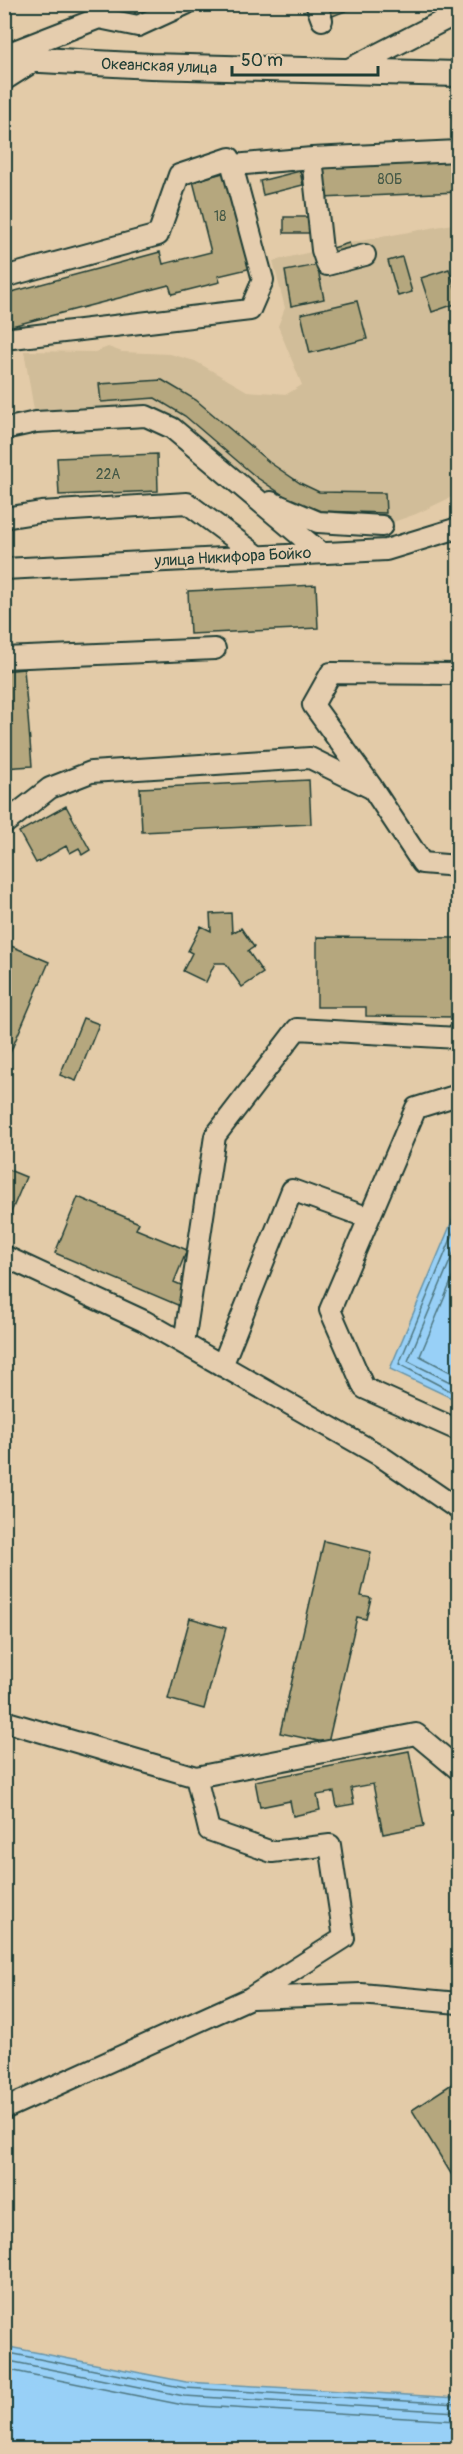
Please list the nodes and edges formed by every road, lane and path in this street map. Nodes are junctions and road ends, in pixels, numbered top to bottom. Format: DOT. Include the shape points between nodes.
graph roads {
  1 [pos="186,4"];
  2 [pos="102,11"];
  3 [pos="459,14"];
  4 [pos="4,56"];
  5 [pos="34,61"];
  6 [pos="345,71"];
  7 [pos="459,74"];
  8 [pos="4,80"];
  9 [pos="459,151"];
  10 [pos="312,158"];
  11 [pos="234,165"];
  12 [pos="365,255"];
  13 [pos="4,277"];
  14 [pos="4,339"];
  15 [pos="4,429"];
  16 [pos="247,491"];
  17 [pos="4,518"];
  18 [pos="382,525"];
  19 [pos="459,528"];
  20 [pos="321,553"];
  21 [pos="258,556"];
  22 [pos="4,569"];
  23 [pos="215,649"];
  24 [pos="4,658"];
  25 [pos="459,674"];
  26 [pos="373,789"];
  27 [pos="4,824"];
  28 [pos="459,866"];
  29 [pos="459,1038"];
  30 [pos="459,1095"];
  31 [pos="369,1218"];
  32 [pos="4,1256"];
  33 [pos="184,1343"];
  34 [pos="222,1366"];
  35 [pos="459,1430"];
  36 [pos="459,1509"];
  37 [pos="4,1721"];
  38 [pos="459,1769"];
  39 [pos="196,1777"];
  40 [pos="249,1998"];
  41 [pos="459,2003"];
  42 [pos="4,2109"];
  1 -- 2 [label="street" via="138,26"];
  2 -- 4 [label="street"];
  3 -- 6 [label="street"];
  4 -- 5 [label="main road, Океанская улица"];
  5 -- 6 [label="main road, Океанская улица"];
  5 -- 8 [label="street"];
  6 -- 7 [label="main road, Океанская улица"];
  9 -- 10 [label="street"];
  10 -- 11 [label="street"];
  10 -- 12 [label="street" via="327,265"];
  11 -- 13 [label="street" via="230,158 179,175 158,235"];
  11 -- 14 [label="street" via="263,280 250,310"];
  15 -- 16 [label="street" via="36,422 146,416 172,428"];
  16 -- 18 [label="street" via="318,522"];
  16 -- 20 [label="street"];
  17 -- 21 [label="street" via="187,503"];
  19 -- 20 [label="street, улица Никифора Бойко" via="386,550"];
  20 -- 21 [label="street, улица Никифора Бойко"];
  21 -- 22 [label="street, улица Никифора Бойко"];
  23 -- 24 [label="street"];
  25 -- 26 [label="street" via="331,673 313,705"];
  26 -- 27 [label="street" via="310,758 91,772 50,789"];
  26 -- 28 [label="street" via="422,863"];
  29 -- 33 [label="street" via="297,1029 214,1136"];
  30 -- 31 [label="street" via="416,1108"];
  31 -- 34 [label="street" via="292,1190"];
  31 -- 35 [label="street" via="330,1310 364,1388"];
  32 -- 33 [label="street"];
  33 -- 34 [label="street"];
  34 -- 36 [label="street" via="379,1455"];
  37 -- 39 [label="street"];
  38 -- 39 [label="street" via="416,1734"];
  39 -- 40 [label="street" via="209,1830 272,1852 330,1845 345,1938"];
  40 -- 41 [label="street" via="361,1994"];
  40 -- 42 [label="street"];
}
